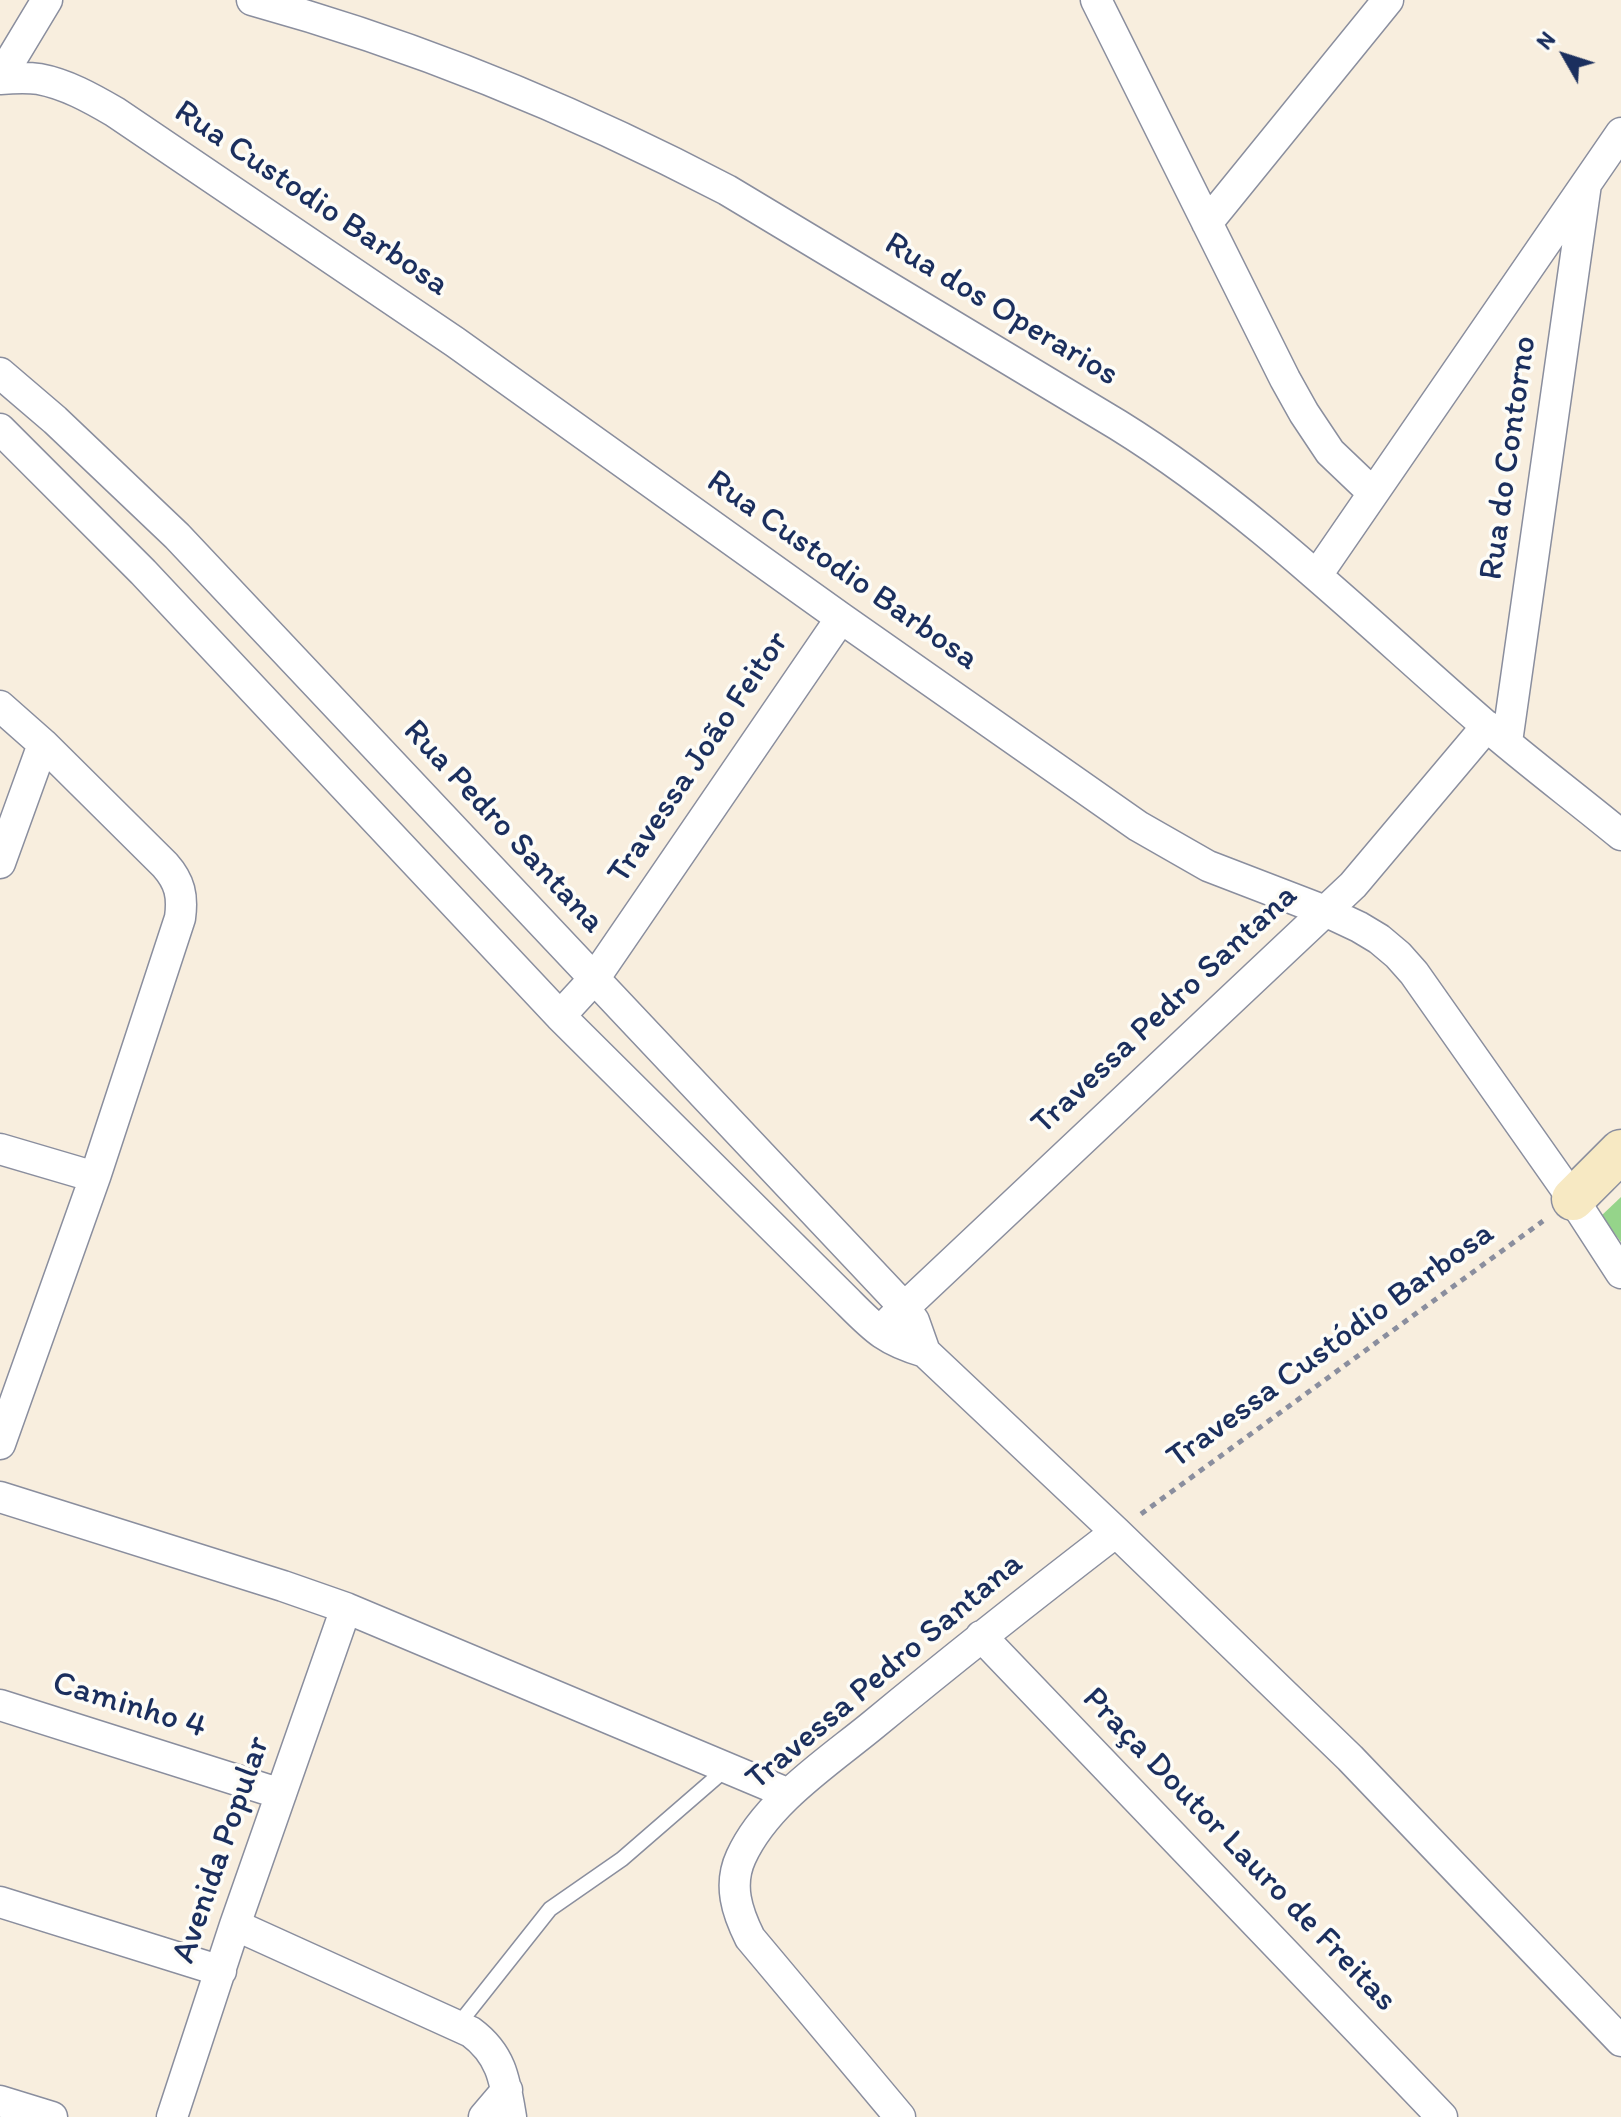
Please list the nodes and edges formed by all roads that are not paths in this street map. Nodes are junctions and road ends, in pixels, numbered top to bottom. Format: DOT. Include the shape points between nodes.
graph roads {
  1 [pos="47,0"];
  2 [pos="252,0"];
  3 [pos="1096,0"];
  4 [pos="1388,0"];
  5 [pos="0,78"];
  6 [pos="1621,133"];
  7 [pos="1586,184"];
  8 [pos="1207,223"];
  9 [pos="0,373"];
  10 [pos="0,429"];
  11 [pos="1373,493"];
  12 [pos="1317,575"];
  13 [pos="841,618"];
  14 [pos="0,706"];
  15 [pos="1497,734"];
  16 [pos="43,744"];
  17 [pos="1621,835"];
  18 [pos="0,863"];
  19 [pos="1325,911"];
  20 [pos="594,979"];
  21 [pos="560,1016"];
  22 [pos="0,1149"];
  23 [pos="1621,1151"];
  24 [pos="95,1177"];
  25 [pos="1573,1199"];
  26 [pos="1621,1273"];
  27 [pos="904,1307"];
  28 [pos="879,1332"];
  29 [pos="925,1352"];
  30 [pos="0,1444"];
  31 [pos="0,1497"];
  32 [pos="1116,1532"];
  33 [pos="346,1608"];
  34 [pos="981,1636"];
  35 [pos="0,1705"];
  36 [pos="727,1768"];
  37 [pos="281,1794"];
  38 [pos="789,1794"];
  39 [pos="0,1902"];
  40 [pos="235,1925"];
  41 [pos="221,1971"];
  42 [pos="458,2025"];
  43 [pos="1621,2041"];
  44 [pos="0,2101"];
  45 [pos="509,2103"];
  46 [pos="52,2117"];
  47 [pos="172,2117"];
  48 [pos="484,2117"];
  49 [pos="900,2117"];
  50 [pos="1442,2117"];
  1 -- 5 [label="street"];
  2 -- 12 [label="street, Rua dos Operarios" via="433,59 608,131 727,190 1158,450"];
  3 -- 8 [label="street"];
  4 -- 8 [label="street"];
  5 -- 13 [label="street, Rua Custodio Barbosa" via="53,83 115,112 455,342"];
  6 -- 7 [label="street, Rua do Contorno"];
  7 -- 11 [label="street, Rua do Contorno"];
  7 -- 15 [label="street, Rua do Contorno"];
  8 -- 11 [label="street" via="1304,413 1330,452"];
  9 -- 20 [label="street, Rua Pedro Santana" via="177,536"];
  10 -- 21 [label="street, Rua Pedro Santana" via="143,572"];
  11 -- 12 [label="street, Rua do Contorno"];
  12 -- 15 [label="street, Rua dos Operarios"];
  13 -- 19 [label="street, Rua Custodio Barbosa" via="1138,826 1208,866"];
  13 -- 20 [label="street, Travessa João Feitor"];
  14 -- 16 [label="street"];
  15 -- 17 [label="street, Rua dos Operarios"];
  15 -- 19 [label="street, Travessa Pedro Santana"];
  16 -- 18 [label="street"];
  16 -- 24 [label="street" via="174,876 181,891 180,918"];
  19 -- 25 [label="street, Rua Custodio Barbosa" via="1379,939 1414,973"];
  19 -- 27 [label="street, Travessa Pedro Santana"];
  20 -- 21 [label="street, Travessa João Feitor"];
  20 -- 27 [label="street, Rua Pedro Santana"];
  21 -- 28 [label="street, Rua Pedro Santana"];
  22 -- 24 [label="street"];
  23 -- 25 [label="street"];
  24 -- 30 [label="street"];
  25 -- 26 [label="street, Rua Custodio Barbosa"];
  27 -- 28 [label="street, Travessa Pedro Santana"];
  27 -- 29 [label="street, Rua Pedro Santana"];
  28 -- 29 [label="street, Rua Pedro Santana"];
  29 -- 32 [label="street, Rua Pedro Santana"];
  31 -- 33 [label="street"];
  32 -- 34 [label="street, Travessa Pedro Santana"];
  32 -- 43 [label="street, Rua Pedro Santana" via="1350,1758"];
  33 -- 36 [label="street"];
  33 -- 37 [label="street, Avenida Popular"];
  34 -- 38 [label="street, Travessa Pedro Santana"];
  34 -- 50 [label="street, Praça Doutor Lauro de Freitas"];
  35 -- 37 [label="street, Caminho 4"];
  36 -- 38 [label="street"];
  36 -- 42 [label="lane" via="622,1859 550,1909"];
  37 -- 40 [label="street, Avenida Popular"];
  38 -- 49 [label="street, Travessa Pedro Santana" via="740,1858 735,1880 739,1915 750,1938"];
  39 -- 41 [label="street"];
  40 -- 41 [label="street, Avenida Popular"];
  40 -- 42 [label="street"];
  41 -- 47 [label="street, Avenida Popular"];
  42 -- 45 [label="street" via="492,2051"];
  44 -- 46 [label="street"];
  45 -- 48 [label="street"];
}
